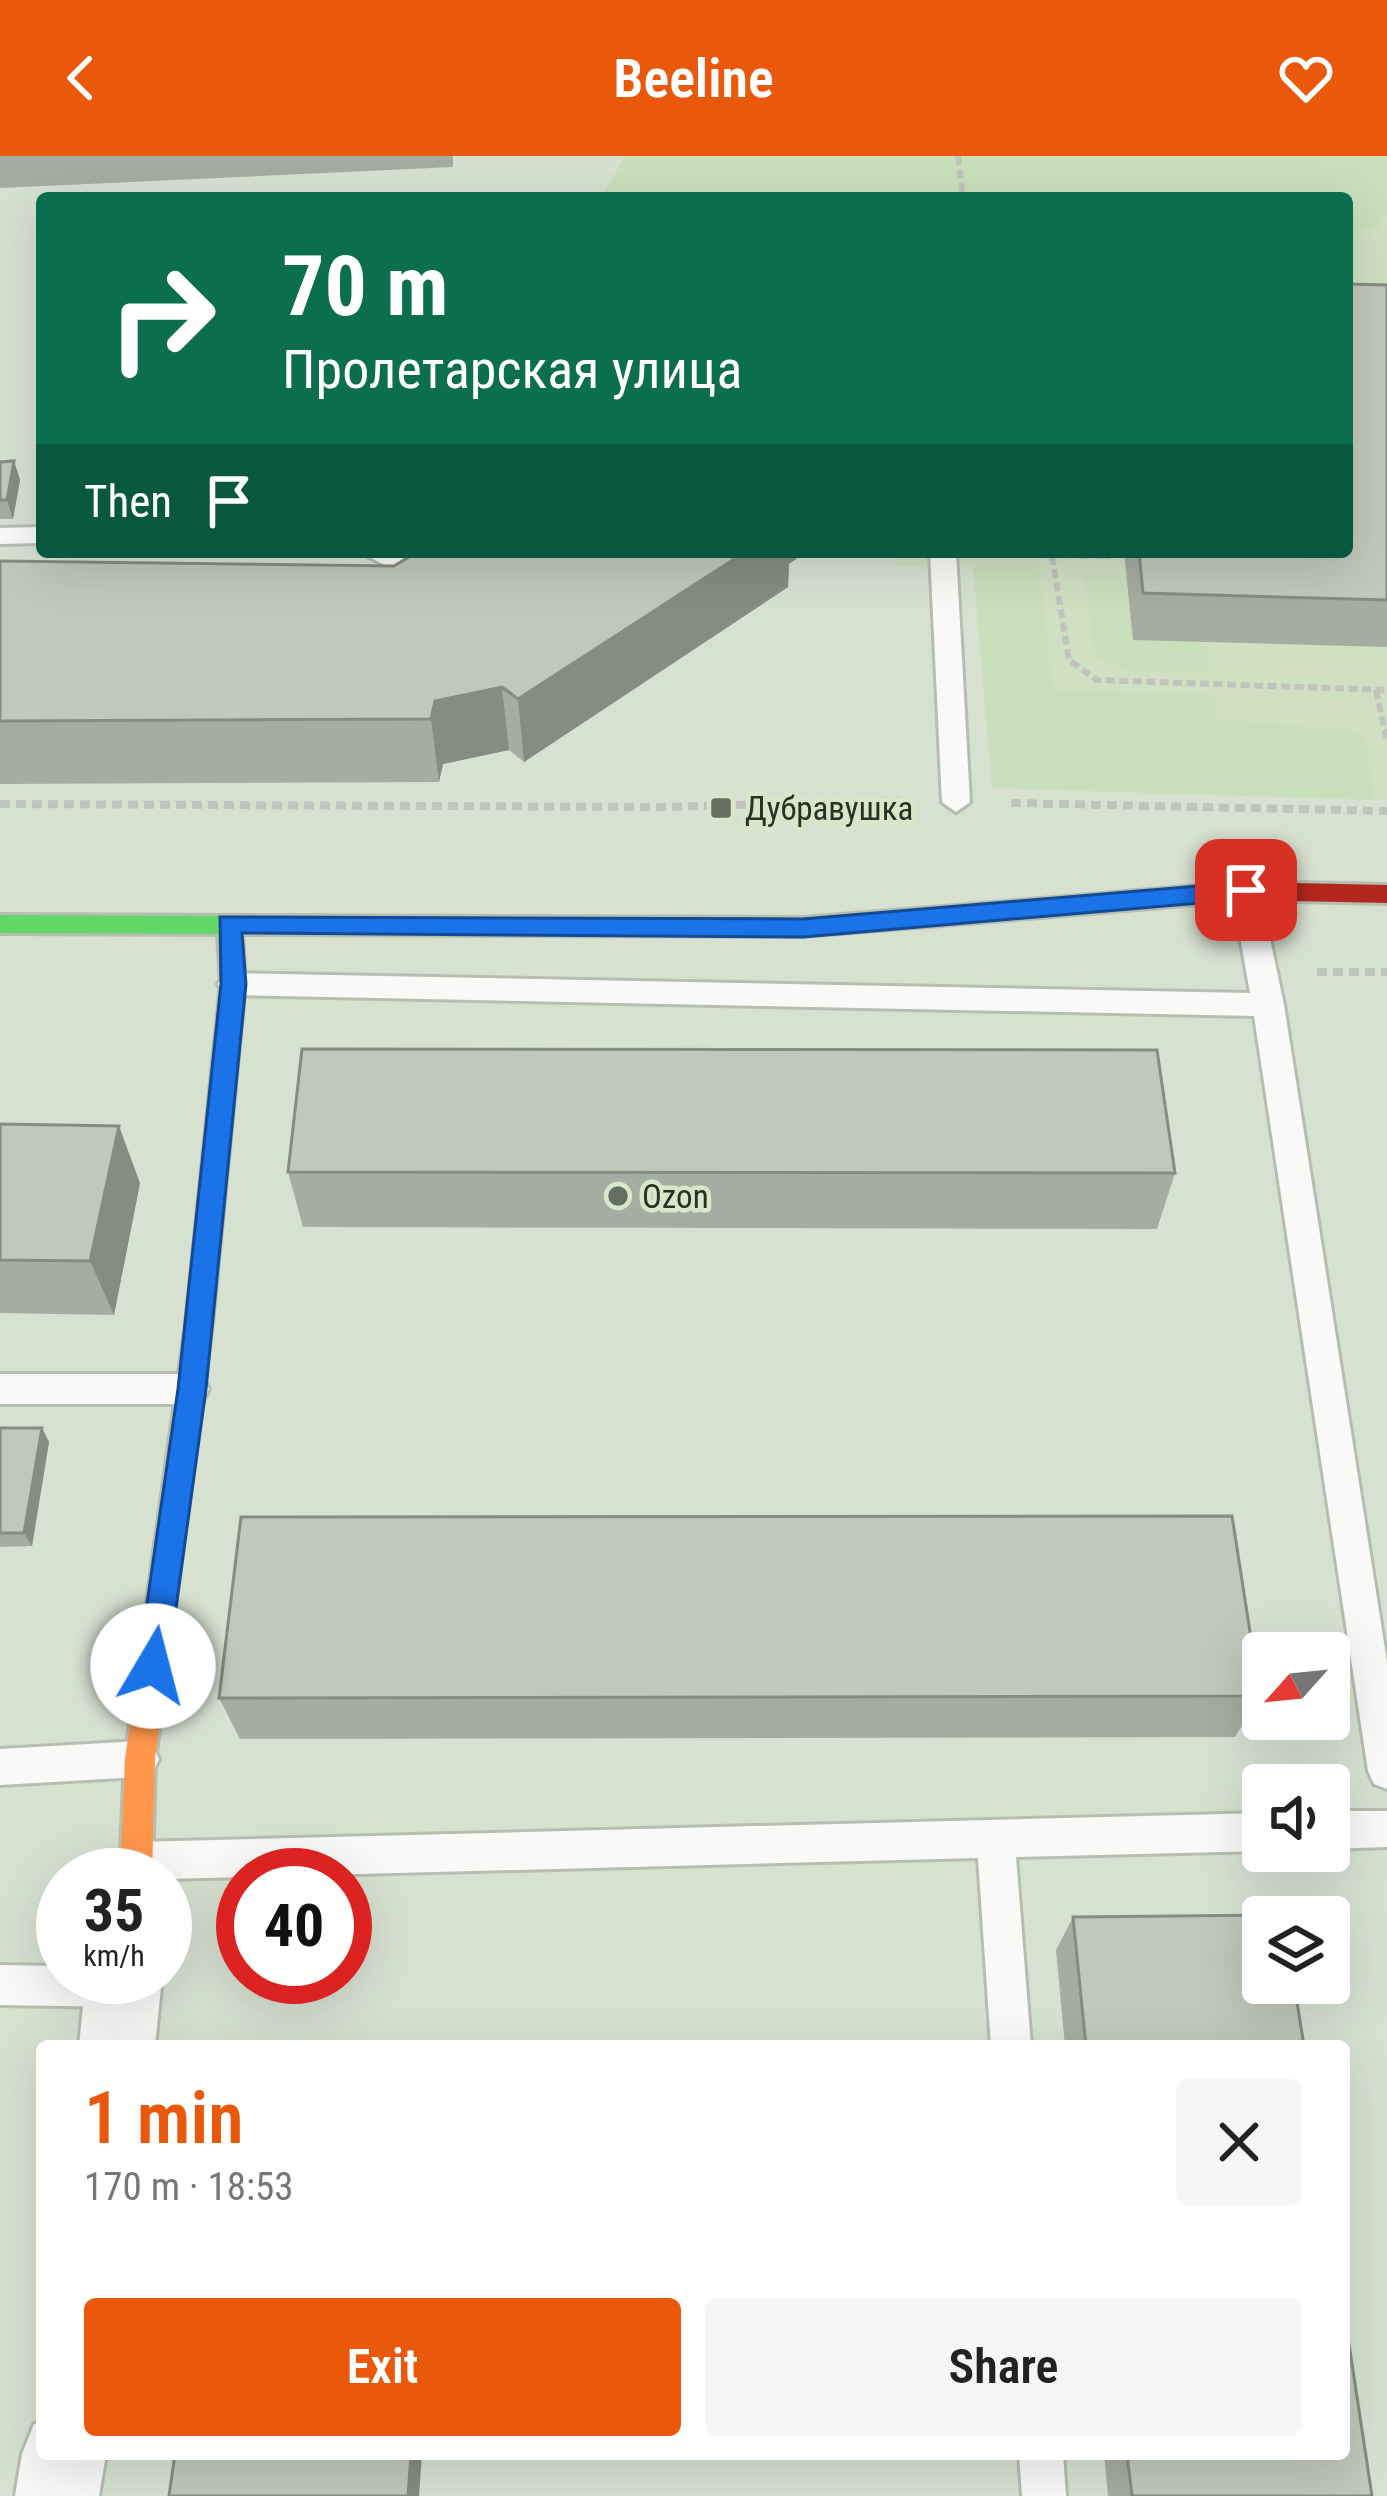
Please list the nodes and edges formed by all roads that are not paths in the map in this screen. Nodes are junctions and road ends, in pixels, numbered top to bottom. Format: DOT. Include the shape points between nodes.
graph roads {
  1 [pos="36,535"];
  2 [pos="0,536"];
  3 [pos="943,558"];
  4 [pos="956,802"];
  5 [pos="1246,890"];
  6 [pos="1387,894"];
  7 [pos="0,924"];
  8 [pos="229,924"];
  9 [pos="233,984"];
  10 [pos="1269,1005"];
  11 [pos="0,1389"];
  12 [pos="192,1389"];
  13 [pos="140,1759"];
  14 [pos="0,1767"];
  15 [pos="1387,1771"];
  16 [pos="1387,1829"];
  17 [pos="1350,1830"];
  18 [pos="1242,1832"];
  19 [pos="996,1838"];
  20 [pos="138,1848"];
  21 [pos="192,1866"];
  22 [pos="0,1985"];
  23 [pos="36,1991"];
  24 [pos="1011,2040"];
  25 [pos="63,2460"];
  26 [pos="1041,2460"];
  27 [pos="57,2496"];
  28 [pos="1044,2496"];
  1 -- 2 [label="lane"];
  3 -- 4 [label="lane"];
  5 -- 6 [label="street"];
  5 -- 8 [label="street" via="803,928"];
  5 -- 10 [label="lane"];
  7 -- 8 [label="street"];
  8 -- 9 [label="street"];
  9 -- 10 [label="lane"];
  9 -- 12 [label="street"];
  10 -- 15 [label="lane"];
  11 -- 12 [label="lane"];
  12 -- 13 [label="street"];
  13 -- 14 [label="lane"];
  13 -- 20 [label="street"];
  16 -- 17 [label="lane"];
  18 -- 19 [label="lane"];
  19 -- 21 [label="lane"];
  19 -- 24 [label="lane"];
  22 -- 23 [label="lane"];
  25 -- 27 [label="street"];
  26 -- 28 [label="lane"];
}
